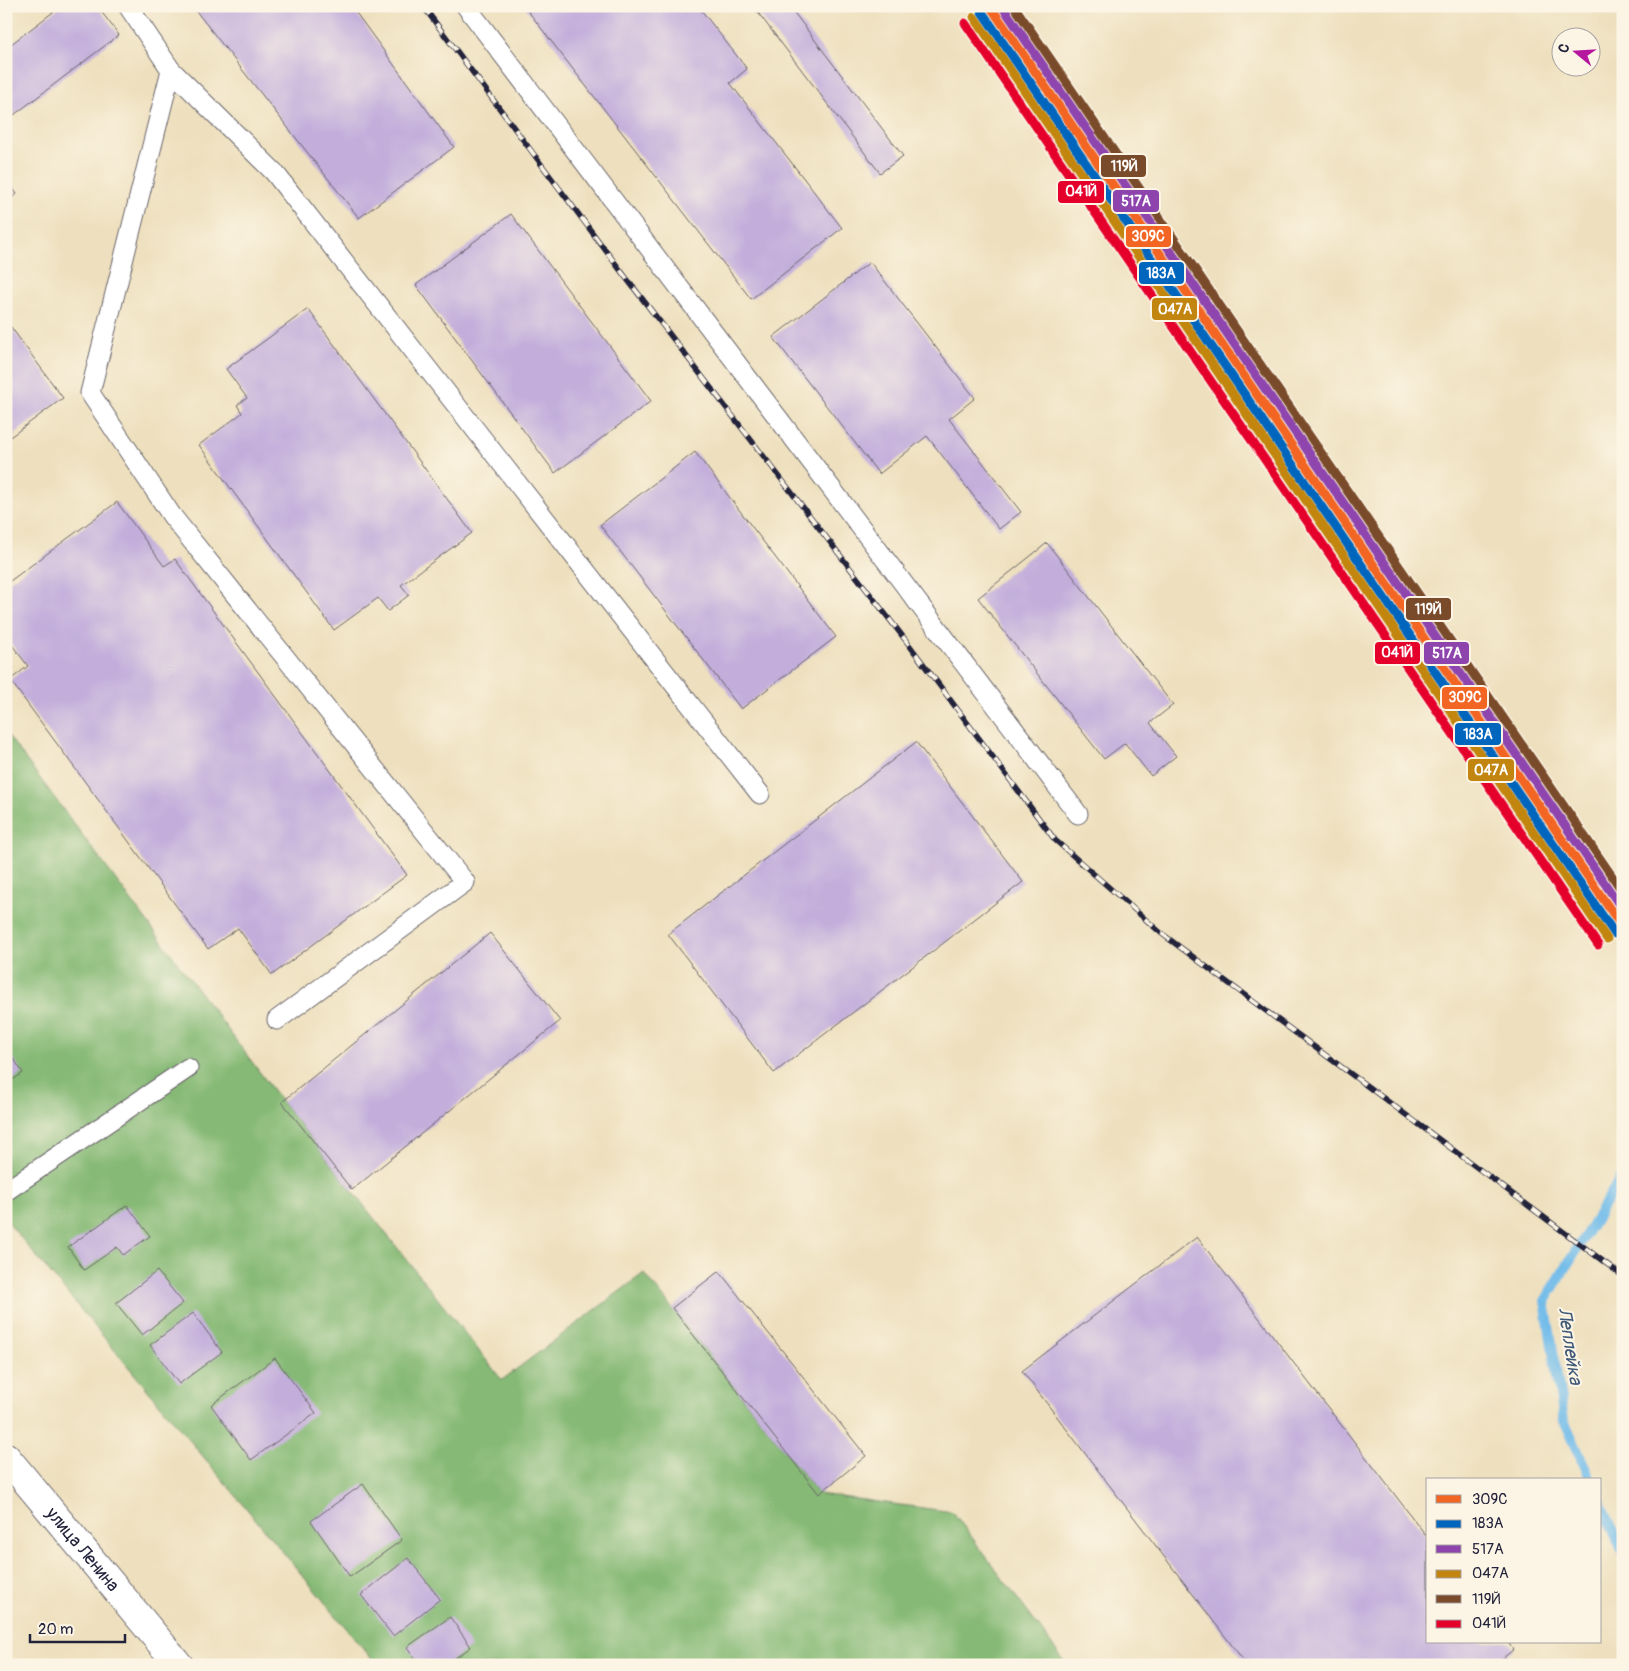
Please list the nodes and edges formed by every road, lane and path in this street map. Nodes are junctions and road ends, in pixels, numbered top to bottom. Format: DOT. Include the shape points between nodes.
graph roads {
  1 [pos="128,6"];
  2 [pos="466,6"];
  3 [pos="171,70"];
  4 [pos="760,794"];
  5 [pos="1078,814"];
  6 [pos="277,1020"];
  7 [pos="188,1068"];
  8 [pos="6,1191"];
  9 [pos="6,1457"];
  10 [pos="179,1665"];
  1 -- 3 [label="lane"];
  2 -- 5 [label="lane"];
  3 -- 4 [label="lane" via="274,172"];
  3 -- 6 [label="lane" via="90,393 172,516 465,882"];
  7 -- 8 [label="lane"];
  9 -- 10 [label="main road, улица Ленина"];
}
